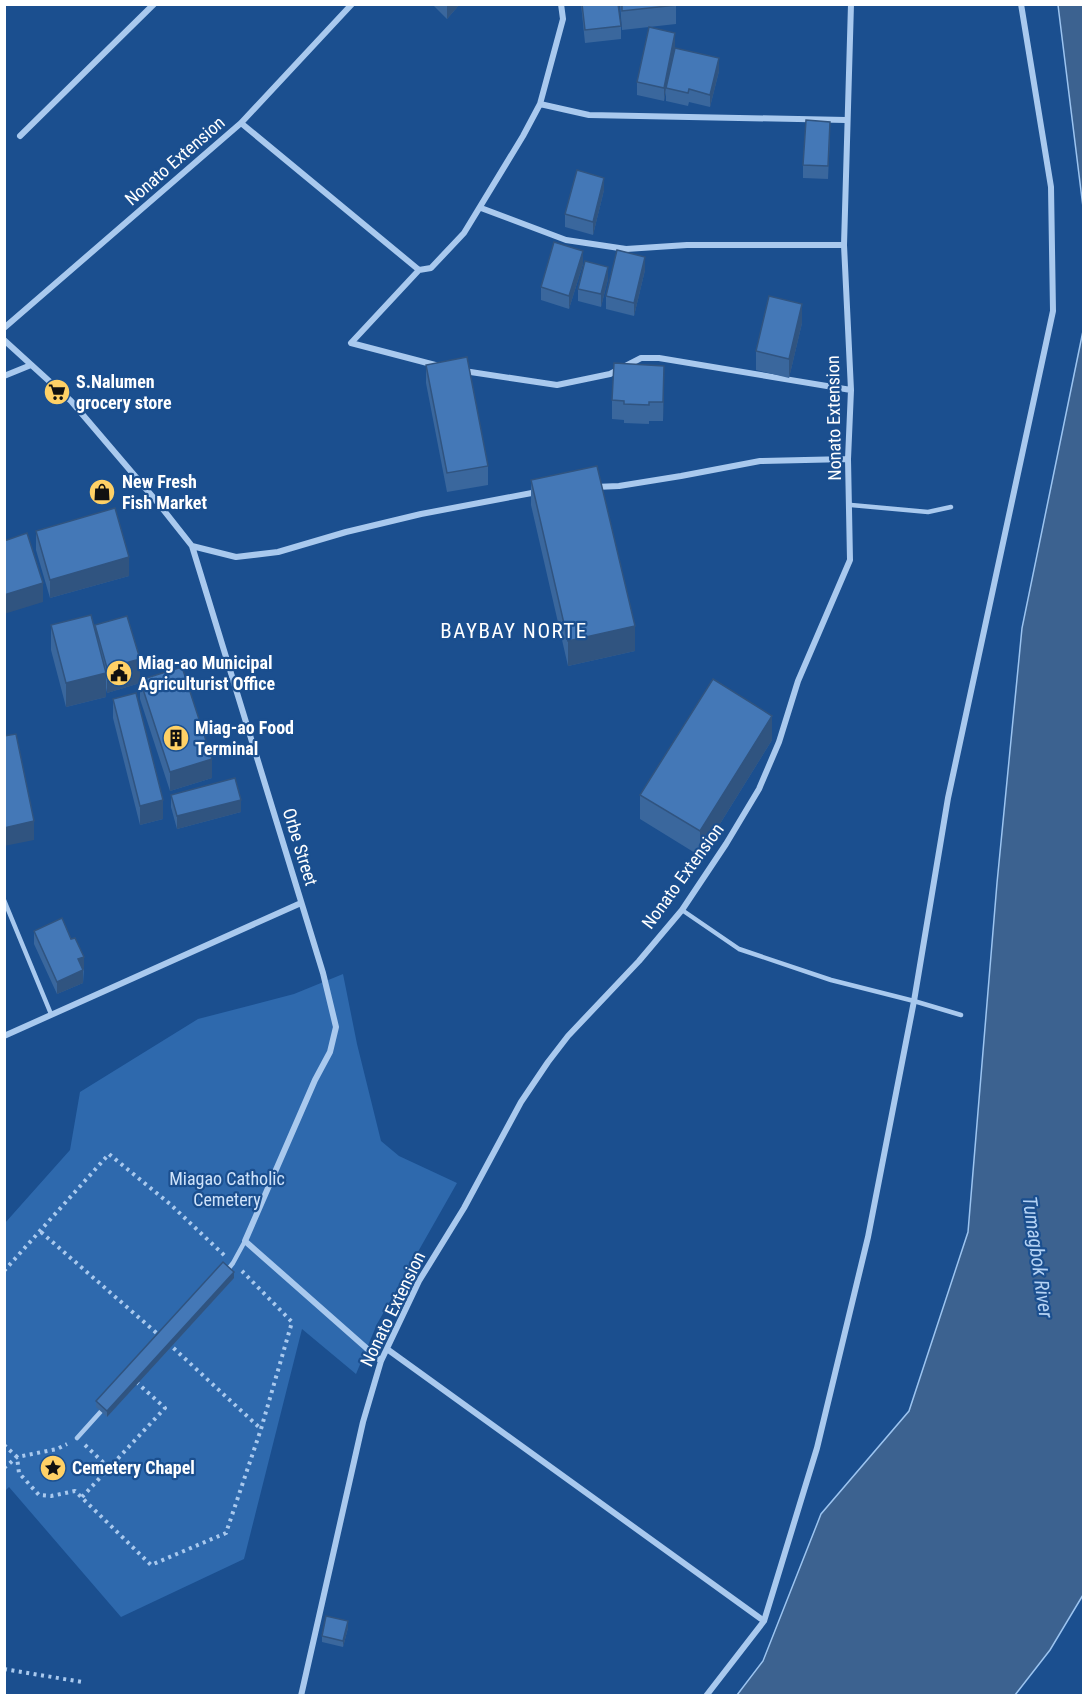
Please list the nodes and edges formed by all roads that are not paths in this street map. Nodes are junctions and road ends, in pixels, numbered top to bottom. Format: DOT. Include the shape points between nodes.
graph roads {
  1 [pos="153,4"];
  2 [pos="352,4"];
  3 [pos="561,4"];
  4 [pos="851,4"];
  5 [pos="1021,4"];
  6 [pos="540,104"];
  7 [pos="846,120"];
  8 [pos="241,123"];
  9 [pos="20,136"];
  10 [pos="481,208"];
  11 [pos="844,245"];
  12 [pos="419,270"];
  13 [pos="4,328"];
  14 [pos="4,340"];
  15 [pos="30,365"];
  16 [pos="4,376"];
  17 [pos="850,390"];
  18 [pos="848,459"];
  19 [pos="585,487"];
  20 [pos="540,491"];
  21 [pos="851,505"];
  22 [pos="951,507"];
  23 [pos="192,546"];
  24 [pos="4,900"];
  25 [pos="301,903"];
  26 [pos="682,910"];
  27 [pos="914,1001"];
  28 [pos="51,1014"];
  29 [pos="962,1016"];
  30 [pos="4,1036"];
  31 [pos="244,1242"];
  32 [pos="218,1280"];
  33 [pos="387,1349"];
  34 [pos="381,1361"];
  35 [pos="108,1404"];
  36 [pos="77,1438"];
  37 [pos="764,1622"];
  38 [pos="301,1695"];
  39 [pos="706,1695"];
  1 -- 9 [label="street"];
  2 -- 8 [label="street, Nonato Extension"];
  3 -- 6 [label="street" via="563,19"];
  4 -- 7 [label="street, Nonato Extension"];
  5 -- 27 [label="street" via="1051,187 1053,311 948,798"];
  6 -- 7 [label="street" via="589,115"];
  6 -- 10 [label="street"];
  7 -- 11 [label="street, Nonato Extension"];
  8 -- 12 [label="street"];
  8 -- 13 [label="street, Nonato Extension"];
  10 -- 11 [label="street" via="566,240 626,249"];
  10 -- 12 [label="street" via="431,268"];
  11 -- 17 [label="street, Nonato Extension"];
  12 -- 17 [label="street" via="351,344 451,369 557,385 610,374 640,358 659,358"];
  14 -- 15 [label="street, Orbe Street"];
  15 -- 16 [label="street"];
  15 -- 23 [label="street, Orbe Street" via="71,401"];
  17 -- 18 [label="street, Nonato Extension"];
  18 -- 19 [label="street" via="760,461 619,486"];
  18 -- 21 [label="street, Nonato Extension"];
  20 -- 23 [label="street" via="421,514 278,552 236,557"];
  21 -- 22 [label="lane" via="928,512"];
  21 -- 26 [label="street, Nonato Extension" via="850,561 798,681 779,742 759,789"];
  23 -- 25 [label="street, Orbe Street"];
  24 -- 28 [label="lane"];
  25 -- 28 [label="street"];
  25 -- 31 [label="street, Orbe Street" via="336,1027 330,1052"];
  26 -- 27 [label="lane" via="740,949 831,980"];
  26 -- 33 [label="street, Nonato Extension" via="568,1036 521,1102 419,1281"];
  27 -- 29 [label="lane"];
  27 -- 37 [label="street" via="868,1237 822,1426"];
  28 -- 30 [label="street"];
  31 -- 32 [label="lane"];
  31 -- 34 [label="street"];
  33 -- 34 [label="street, Nonato Extension"];
  33 -- 37 [label="street"];
  34 -- 38 [label="street, Nonato Extension" via="363,1422"];
  35 -- 36 [label="lane"];
  37 -- 39 [label="street"];
}
